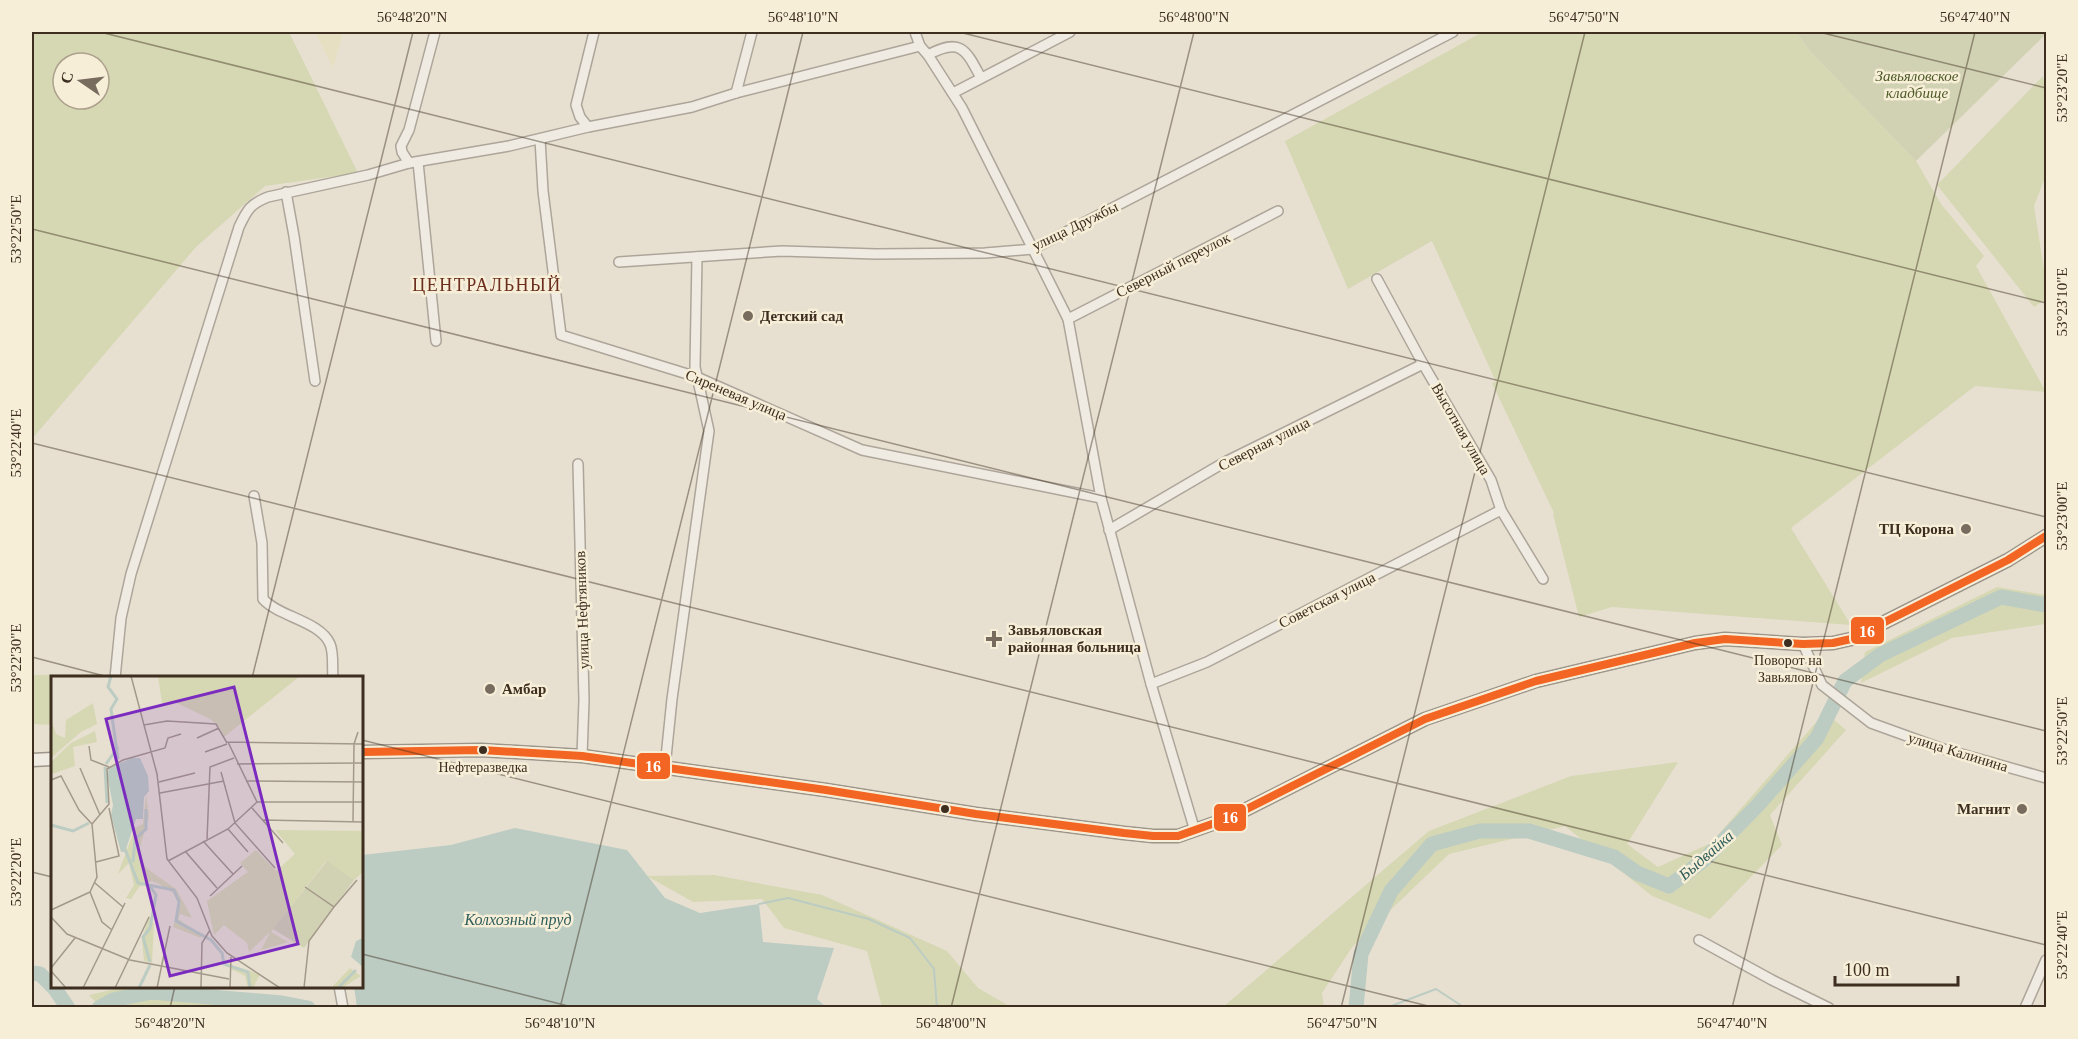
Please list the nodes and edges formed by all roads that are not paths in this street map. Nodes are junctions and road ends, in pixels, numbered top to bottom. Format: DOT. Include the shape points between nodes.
graph roads {
  1 [pos="435,32"];
  2 [pos="594,32"];
  3 [pos="752,32"];
  4 [pos="915,32"];
  5 [pos="1067,32"];
  6 [pos="1453,32"];
  7 [pos="920,46"];
  8 [pos="928,55"];
  9 [pos="981,78"];
  10 [pos="736,93"];
  11 [pos="953,93"];
  12 [pos="588,127"];
  13 [pos="540,140"];
  14 [pos="413,163"];
  15 [pos="286,192"];
  16 [pos="1278,211"];
  17 [pos="1033,249"];
  18 [pos="697,257"];
  19 [pos="619,262"];
  20 [pos="1377,279"];
  21 [pos="1068,319"];
  22 [pos="436,341"];
  23 [pos="1423,364"];
  24 [pos="697,377"];
  25 [pos="315,381"];
  26 [pos="578,464"];
  27 [pos="254,496"];
  28 [pos="1101,498"];
  29 [pos="1501,510"];
  30 [pos="1109,530"];
  31 [pos="2046,536"];
  32 [pos="1543,579"];
  33 [pos="1803,644"];
  34 [pos="115,676"];
  35 [pos="333,676"];
  36 [pos="1151,684"];
  37 [pos="363,752"];
  38 [pos="582,756"];
  39 [pos="51,759"];
  40 [pos="32,760"];
  41 [pos="665,767"];
  42 [pos="2046,778"];
  43 [pos="1195,831"];
  44 [pos="1699,940"];
  45 [pos="2046,960"];
  46 [pos="339,988"];
  47 [pos="343,1008"];
  48 [pos="1830,1008"];
  49 [pos="2025,1008"];
  1 -- 14 [label="street" via="409,130 401,146"];
  2 -- 12 [label="street" via="576,105"];
  3 -- 10 [label="street"];
  4 -- 7 [label="street"];
  5 -- 9 [label="street"];
  6 -- 17 [label="street, улица Дружбы"];
  7 -- 8 [label="street"];
  7 -- 10 [label="street"];
  8 -- 9 [label="street" via="945,46 957,47 968,54"];
  8 -- 11 [label="street"];
  9 -- 11 [label="street"];
  10 -- 12 [label="street" via="693,107"];
  11 -- 17 [label="street"];
  12 -- 13 [label="street"];
  13 -- 14 [label="street"];
  13 -- 24 [label="street, Сиреневая улица" via="561,335"];
  14 -- 15 [label="street"];
  14 -- 22 [label="street"];
  15 -- 25 [label="street"];
  15 -- 34 [label="street" via="254,202 239,227 131,574 121,618"];
  16 -- 21 [label="street, Северный переулок"];
  17 -- 18 [label="street, улица Дружбы" via="887,254 782,251"];
  17 -- 21 [label="street"];
  18 -- 19 [label="street, улица Дружбы"];
  18 -- 24 [label="street"];
  20 -- 23 [label="street, Высотная улица"];
  21 -- 28 [label="street"];
  23 -- 29 [label="street, Высотная улица" via="1491,480"];
  23 -- 30 [label="street, Северная улица" via="1225,462"];
  24 -- 28 [label="street, Сиреневая улица" via="862,450"];
  24 -- 41 [label="street" via="709,431"];
  26 -- 38 [label="street, улица Нефтяников"];
  27 -- 35 [label="street" via="262,543 263,599 321,634 330,644"];
  28 -- 30 [label="street"];
  29 -- 32 [label="street, Высотная улица"];
  29 -- 36 [label="street, Советская улица" via="1207,662"];
  30 -- 36 [label="street"];
  31 -- 33 [label="main road" via="2008,560 1851,639"];
  33 -- 42 [label="street, улица Калинина" via="1822,685 1870,723"];
  33 -- 43 [label="main road" via="1725,639 1695,643 1536,681 1425,719 1229,818"];
  36 -- 43 [label="street"];
  37 -- 38 [label="main road" via="481,750"];
  38 -- 41 [label="main road"];
  39 -- 40 [label="main road"];
  41 -- 43 [label="main road" via="1124,833 1171,836"];
  44 -- 48 [label="street"];
  45 -- 49 [label="street"];
  46 -- 47 [label="street"];
}
